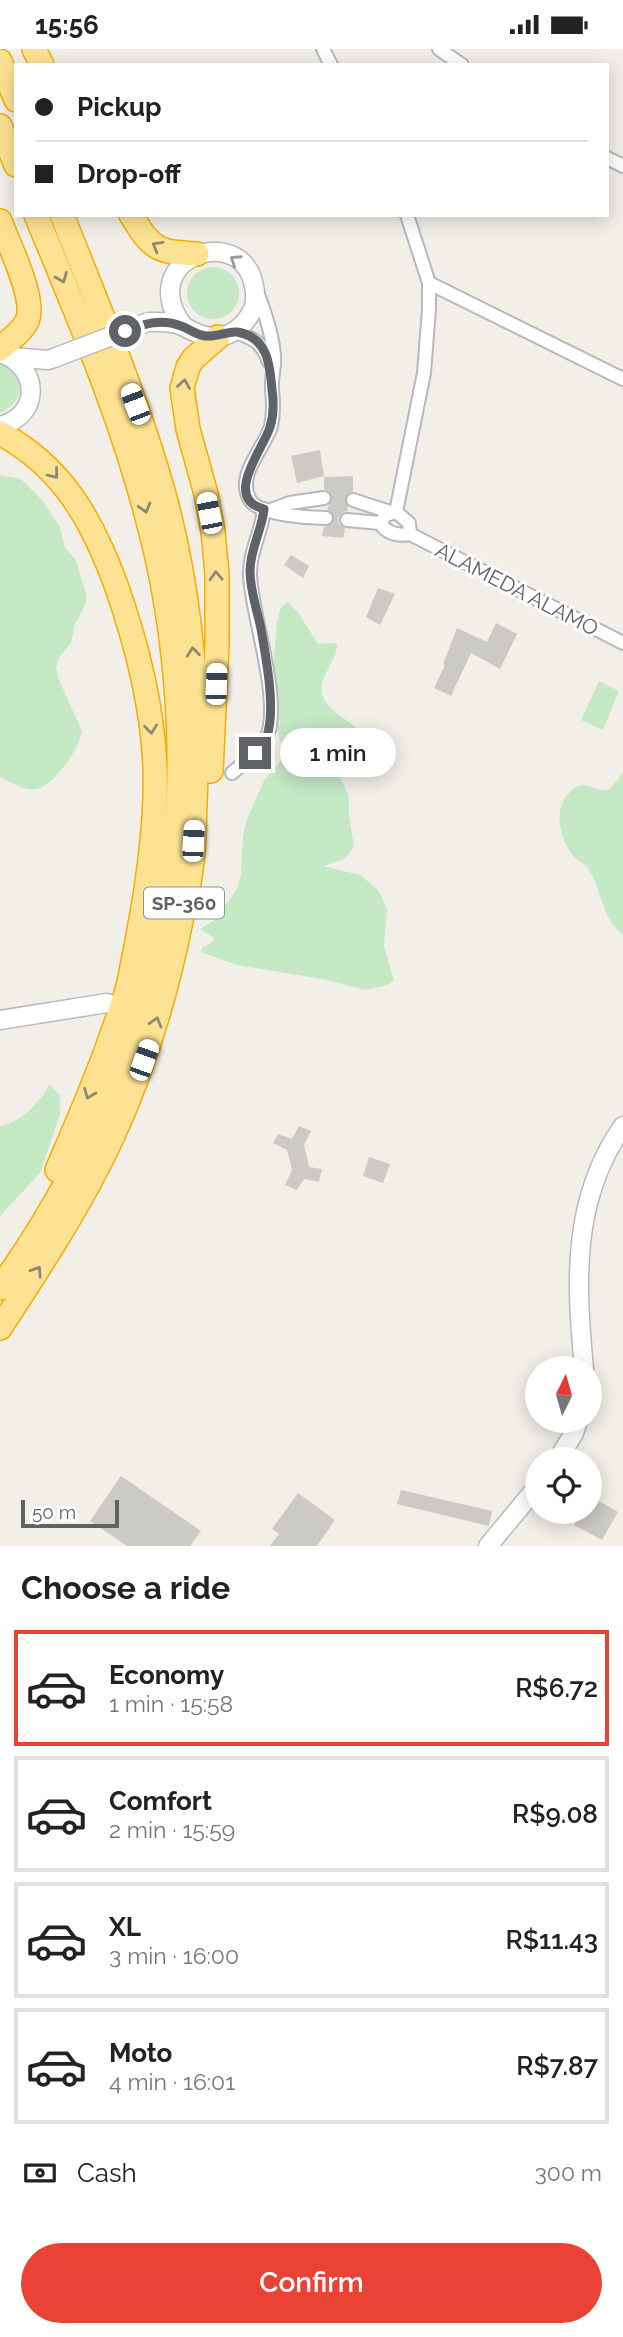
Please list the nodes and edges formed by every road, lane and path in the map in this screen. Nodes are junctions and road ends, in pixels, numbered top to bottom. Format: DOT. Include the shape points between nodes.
graph roads {
  1 [pos="0,61"];
  2 [pos="14,95"];
  3 [pos="0,126"];
  4 [pos="14,160"];
  5 [pos="37,217"];
  6 [pos="63,217"];
  7 [pos="132,217"];
  8 [pos="408,217"];
  9 [pos="0,221"];
  10 [pos="197,254"];
  11 [pos="429,283"];
  12 [pos="255,288"];
  13 [pos="169,296"];
  14 [pos="149,322"];
  15 [pos="184,327"];
  16 [pos="226,334"];
  17 [pos="4,353"];
  18 [pos="51,359"];
  19 [pos="272,372"];
  20 [pos="623,379"];
  21 [pos="31,393"];
  22 [pos="0,426"];
  23 [pos="0,433"];
  24 [pos="324,498"];
  25 [pos="353,500"];
  26 [pos="268,509"];
  27 [pos="393,512"];
  28 [pos="326,518"];
  29 [pos="346,520"];
  30 [pos="380,523"];
  31 [pos="410,534"];
  32 [pos="623,643"];
  33 [pos="232,773"];
  34 [pos="192,863"];
  35 [pos="129,982"];
  36 [pos="79,1007"];
  37 [pos="121,1009"];
  38 [pos="0,1020"];
  39 [pos="623,1126"];
  40 [pos="16,1265"];
  41 [pos="0,1288"];
  42 [pos="0,1328"];
  43 [pos="583,1356"];
  44 [pos="525,1501"];
  45 [pos="488,1546"];
  1 -- 2 [label="highway"];
  3 -- 4 [label="highway"];
  5 -- 40 [label="highway, SP-360, one-way" via="111,399 150,527 173,654 178,778 169,884 122,1060 74,1168"];
  34 -- 6 [label="highway, SP-360, one-way" via="196,687 176,545 135,404"];
  10 -- 7 [label="highway, one-way" via="174,253 152,245"];
  8 -- 11 [label="street"];
  9 -- 17 [label="highway" via="30,308 27,321"];
  12 -- 10 [label="street, one-way" via="250,273 234,257 212,251"];
  10 -- 13 [label="street" via="172,278"];
  11 -- 20 [label="street"];
  11 -- 27 [label="street" via="424,373"];
  12 -- 16 [label="street" via="255,305 247,320"];
  12 -- 19 [label="street" via="274,358"];
  13 -- 14 [label="street"];
  13 -- 15 [label="street" via="173,313"];
  14 -- 15 [label="street"];
  14 -- 18 [label="street, bridge"];
  15 -- 16 [label="street" via="200,336"];
  16 -- 19 [label="street" via="255,339"];
  34 -- 16 [label="highway, one-way" via="211,771 217,574 211,519 182,388 193,359"];
  17 -- 18 [label="street"];
  17 -- 21 [label="street" via="23,366"];
  18 -- 21 [label="street"];
  19 -- 26 [label="street" via="275,406 270,429 251,465 246,489 256,506"];
  21 -- 22 [label="street" via="27,408"];
  23 -- 35 [label="highway, one-way" via="45,463 77,503 111,573 144,681 155,798"];
  24 -- 26 [label="street"];
  25 -- 27 [label="street"];
  26 -- 28 [label="street" via="292,517"];
  26 -- 33 [label="street" via="251,556 250,573 266,669 269,726 261,746"];
  27 -- 30 [label="street"];
  27 -- 31 [label="street, ALAMEDA ALAMO" via="409,523"];
  29 -- 30 [label="street, ALAMEDA ALAMO"];
  30 -- 31 [label="street, ALAMEDA ALAMO" via="396,535"];
  31 -- 32 [label="street, ALAMEDA ALAMO"];
  42 -- 34 [label="highway, SP-360, one-way" via="86,1189 138,1077 174,954"];
  35 -- 36 [label="street"];
  35 -- 37 [label="highway"];
  36 -- 37 [label="street" via="112,1003"];
  36 -- 38 [label="street"];
  37 -- 40 [label="highway, one-way"];
  39 -- 43 [label="street" via="593,1181 583,1228 579,1301"];
  40 -- 41 [label="highway, SP-360"];
  44 -- 45 [label="street"];
}
